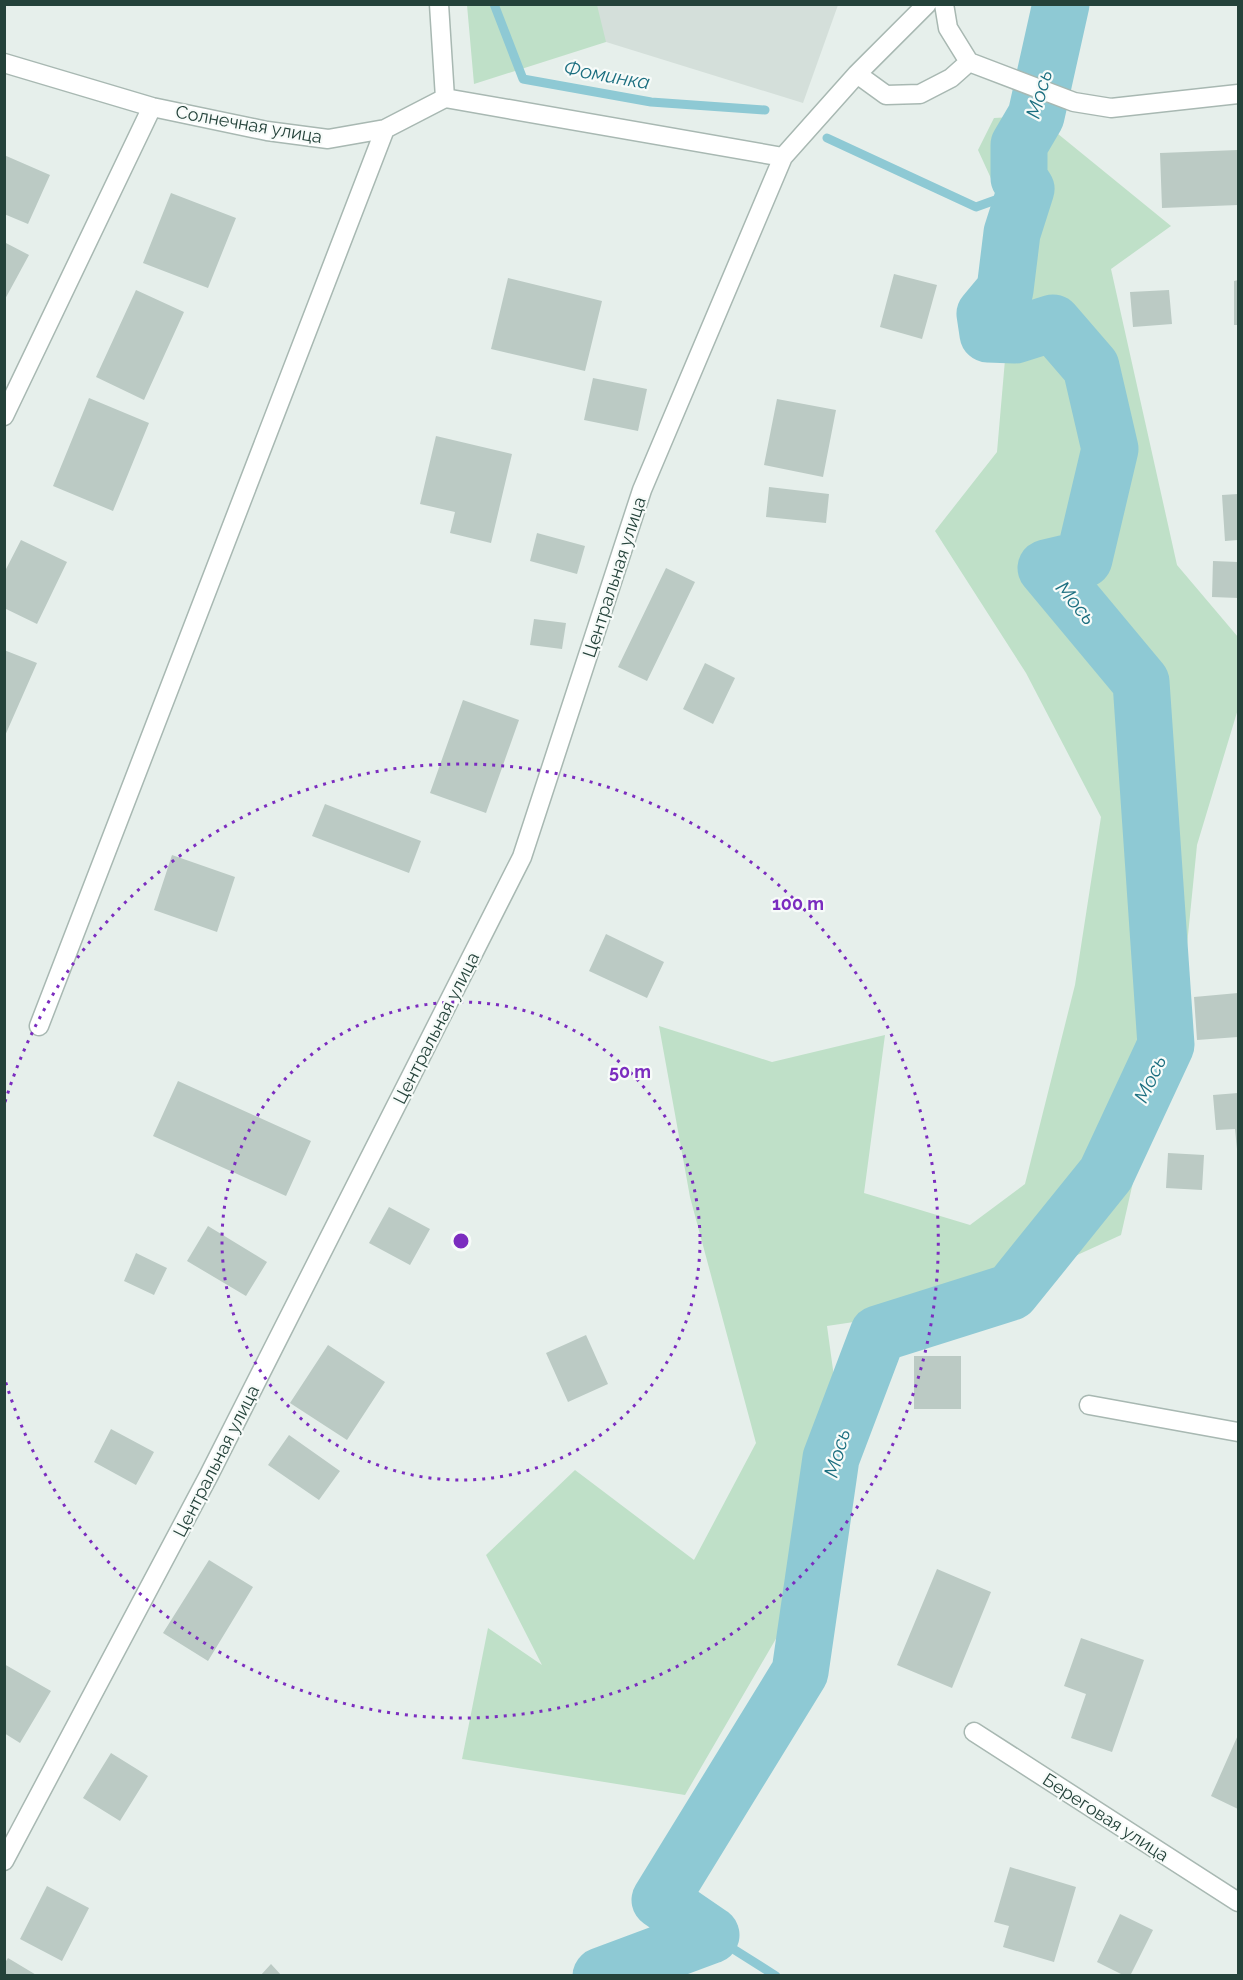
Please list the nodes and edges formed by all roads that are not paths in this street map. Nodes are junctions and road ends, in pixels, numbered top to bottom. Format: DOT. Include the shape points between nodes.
graph roads {
  1 [pos="439,4"];
  2 [pos="927,4"];
  3 [pos="944,4"];
  4 [pos="969,62"];
  5 [pos="4,63"];
  6 [pos="857,74"];
  7 [pos="1239,94"];
  8 [pos="445,98"];
  9 [pos="152,107"];
  10 [pos="385,129"];
  11 [pos="783,157"];
  12 [pos="4,416"];
  13 [pos="39,1026"];
  14 [pos="1089,1405"];
  15 [pos="1239,1432"];
  16 [pos="974,1732"];
  17 [pos="4,1861"];
  18 [pos="1239,1902"];
  1 -- 8 [label="street"];
  2 -- 6 [label="street, Центральная улица"];
  3 -- 4 [label="street" via="948,28"];
  4 -- 6 [label="street" via="951,78 920,94 886,95"];
  4 -- 7 [label="street" via="1074,102 1111,108"];
  5 -- 9 [label="street"];
  6 -- 11 [label="street, Центральная улица"];
  8 -- 10 [label="street, Солнечная улица"];
  8 -- 11 [label="street"];
  9 -- 10 [label="street, Солнечная улица" via="267,131 328,139"];
  9 -- 12 [label="street, Солнечная улица"];
  10 -- 13 [label="street"];
  11 -- 17 [label="street, Центральная улица" via="642,490 522,857 214,1464"];
  14 -- 15 [label="street"];
  16 -- 18 [label="street, Береговая улица"];
}
